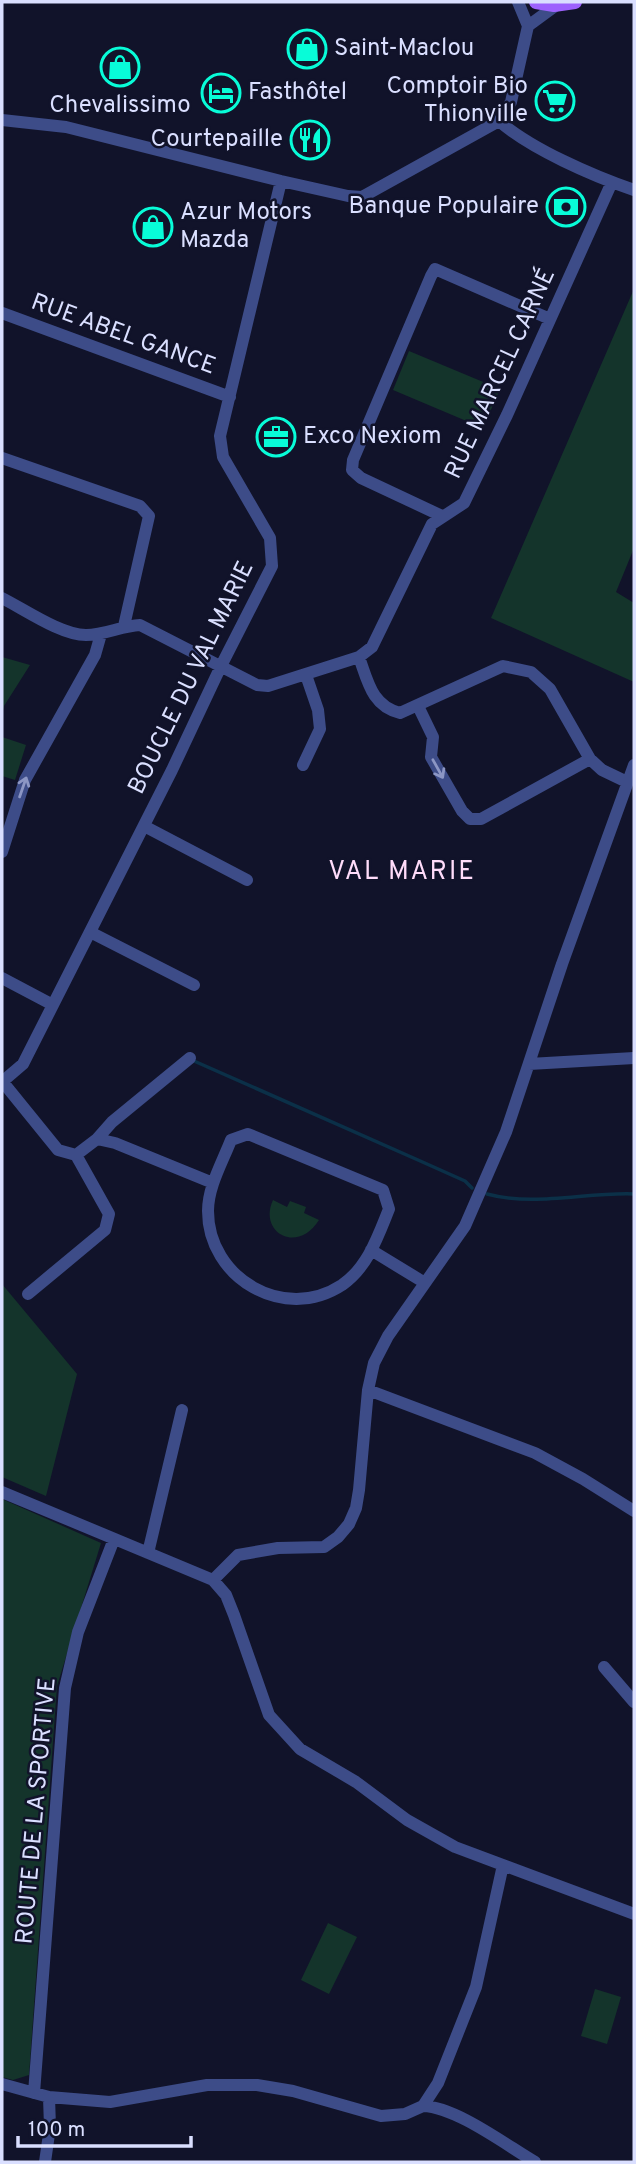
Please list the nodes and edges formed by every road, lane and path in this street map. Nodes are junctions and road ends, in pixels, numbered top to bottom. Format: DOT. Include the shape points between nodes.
graph roads {
  1 [pos="518,2"];
  2 [pos="536,2"];
  3 [pos="575,2"];
  4 [pos="558,4"];
  5 [pos="528,26"];
  6 [pos="2,120"];
  7 [pos="499,121"];
  8 [pos="281,181"];
  9 [pos="612,182"];
  10 [pos="634,190"];
  11 [pos="2,313"];
  12 [pos="550,319"];
  13 [pos="230,397"];
  14 [pos="2,458"];
  15 [pos="442,516"];
  16 [pos="2,598"];
  17 [pos="124,626"];
  18 [pos="101,634"];
  19 [pos="359,657"];
  20 [pos="221,666"];
  21 [pos="306,675"];
  22 [pos="418,706"];
  23 [pos="590,760"];
  24 [pos="303,765"];
  25 [pos="634,765"];
  26 [pos="627,782"];
  27 [pos="144,826"];
  28 [pos="2,852"];
  29 [pos="247,880"];
  30 [pos="90,932"];
  31 [pos="2,978"];
  32 [pos="194,985"];
  33 [pos="52,1005"];
  34 [pos="190,1058"];
  35 [pos="634,1058"];
  36 [pos="529,1064"];
  37 [pos="2,1081"];
  38 [pos="97,1139"];
  39 [pos="76,1155"];
  40 [pos="213,1183"];
  41 [pos="371,1250"];
  42 [pos="425,1283"];
  43 [pos="28,1294"];
  44 [pos="368,1390"];
  45 [pos="182,1410"];
  46 [pos="2,1492"];
  47 [pos="634,1511"];
  48 [pos="114,1539"];
  49 [pos="148,1553"];
  50 [pos="213,1580"];
  51 [pos="604,1667"];
  52 [pos="634,1702"];
  53 [pos="503,1865"];
  54 [pos="634,1914"];
  55 [pos="2,2084"];
  56 [pos="34,2093"];
  57 [pos="49,2097"];
  58 [pos="423,2106"];
  59 [pos="45,2162"];
  60 [pos="535,2162"];
  1 -- 5 [label="street"];
  2 -- 4 [label="main road"];
  3 -- 4 [label="main road"];
  4 -- 5 [label="street"];
  5 -- 7 [label="street" via="511,102"];
  6 -- 8 [label="street" via="66,127"];
  7 -- 8 [label="street" via="362,197"];
  7 -- 9 [label="street" via="517,137"];
  8 -- 13 [label="street, BOUCLE DU VAL MARIE"];
  9 -- 10 [label="street"];
  9 -- 12 [label="street, RUE MARCEL CARNÉ"];
  11 -- 13 [label="street, RUE ABEL GANCE"];
  12 -- 15 [label="street, RUE MARCEL CARNÉ" via="464,503"];
  12 -- 15 [label="street" via="435,269 431,276 352,470"];
  13 -- 20 [label="street, BOUCLE DU VAL MARIE" via="220,436 223,457 270,538 272,566"];
  14 -- 17 [label="street" via="140,506 149,516"];
  15 -- 19 [label="street, RUE MARCEL CARNÉ" via="432,524 372,647"];
  16 -- 18 [label="street" via="65,631"];
  17 -- 18 [label="street"];
  17 -- 20 [label="street" via="139,625"];
  28 -- 18 [label="street, one-way" via="24,780 96,655"];
  19 -- 21 [label="street"];
  19 -- 22 [label="street" via="378,703 400,713"];
  20 -- 21 [label="street" via="257,685"];
  20 -- 27 [label="street, BOUCLE DU VAL MARIE"];
  21 -- 24 [label="street" via="320,729"];
  22 -- 23 [label="street" via="503,666 531,672 550,689"];
  22 -- 23 [label="street, one-way" via="433,737 431,757 470,819 481,819"];
  23 -- 26 [label="street"];
  25 -- 26 [label="street"];
  26 -- 36 [label="street"];
  27 -- 29 [label="street"];
  27 -- 30 [label="street, BOUCLE DU VAL MARIE"];
  30 -- 32 [label="street"];
  30 -- 33 [label="street, BOUCLE DU VAL MARIE"];
  31 -- 33 [label="street"];
  33 -- 37 [label="street, BOUCLE DU VAL MARIE" via="23,1064"];
  34 -- 38 [label="street"];
  35 -- 36 [label="street"];
  36 -- 42 [label="street" via="506,1132 465,1226"];
  37 -- 39 [label="street" via="58,1150"];
  38 -- 39 [label="street"];
  38 -- 40 [label="street"];
  39 -- 43 [label="street" via="109,1214 105,1230"];
  40 -- 41 [label="street" via="208,1211 217,1252 233,1275 260,1292 292,1299 330,1291 353,1275"];
  40 -- 41 [label="street" via="231,1140 248,1134 317,1161 383,1190 389,1209"];
  41 -- 42 [label="street"];
  42 -- 44 [label="street" via="383,1345"];
  44 -- 47 [label="street" via="535,1453"];
  44 -- 50 [label="street" via="359,1490 349,1524 324,1547 238,1555"];
  45 -- 49 [label="street"];
  46 -- 48 [label="street"];
  48 -- 49 [label="street"];
  48 -- 56 [label="street, ROUTE DE LA SPORTIVE" via="78,1632 65,1688"];
  49 -- 50 [label="street"];
  50 -- 53 [label="street" via="226,1595 269,1715 300,1749 407,1820 455,1847"];
  51 -- 52 [label="street"];
  53 -- 54 [label="street"];
  53 -- 58 [label="street" via="477,1987 438,2083"];
  55 -- 56 [label="street"];
  56 -- 57 [label="street"];
  57 -- 58 [label="street" via="110,2102 207,2085 257,2085 381,2116 405,2114"];
  57 -- 59 [label="street"];
  58 -- 60 [label="street" via="454,2114"];
}
